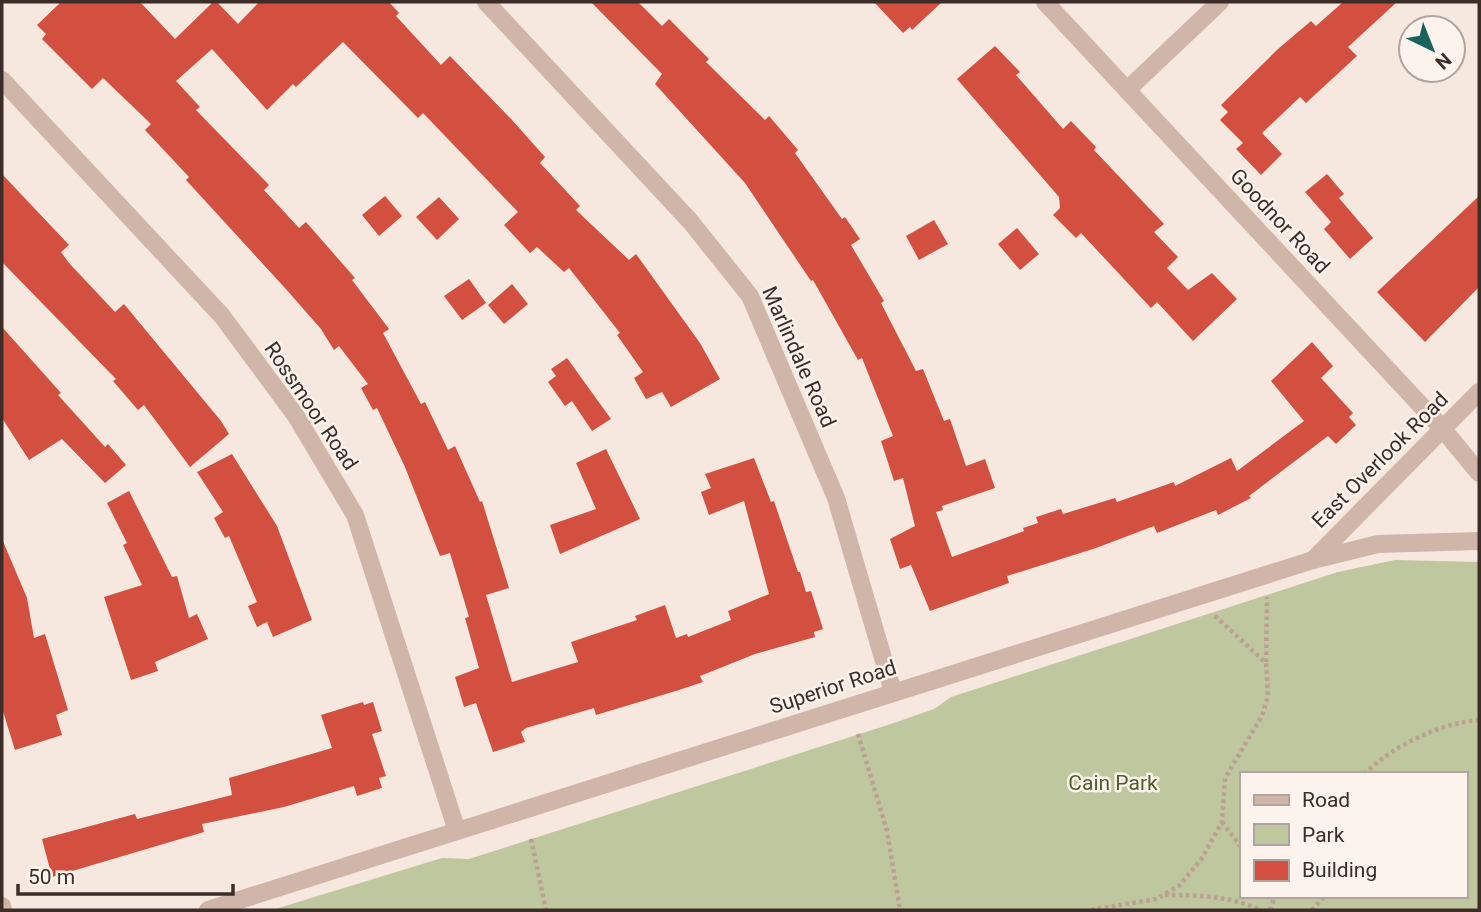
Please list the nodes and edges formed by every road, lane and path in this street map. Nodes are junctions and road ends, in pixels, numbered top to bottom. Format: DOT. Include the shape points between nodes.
graph roads {
  1 [pos="486,2"];
  2 [pos="1045,2"];
  3 [pos="1220,2"];
  4 [pos="2,80"];
  5 [pos="1127,90"];
  6 [pos="1479,392"];
  7 [pos="1442,428"];
  8 [pos="1479,473"];
  9 [pos="1479,541"];
  10 [pos="1313,560"];
  11 [pos="1267,595"];
  12 [pos="1213,613"];
  13 [pos="1266,663"];
  14 [pos="893,692"];
  15 [pos="1479,720"];
  16 [pos="858,734"];
  17 [pos="1366,772"];
  18 [pos="1222,821"];
  19 [pos="457,831"];
  20 [pos="531,839"];
  21 [pos="1240,846"];
  22 [pos="1163,895"];
  23 [pos="208,910"];
  24 [pos="546,910"];
  25 [pos="900,910"];
  26 [pos="1091,910"];
  27 [pos="1260,910"];
  1 -- 14 [label="street, Marlindale Road" via="690,221 750,296 836,498"];
  2 -- 5 [label="street, Goodnor Road"];
  3 -- 5 [label="street"];
  4 -- 19 [label="street, Rossmoor Road" via="222,316 296,416 355,515"];
  5 -- 7 [label="street, Goodnor Road"];
  6 -- 7 [label="street, East Overlook Road"];
  7 -- 8 [label="street, Goodnor Road"];
  7 -- 10 [label="street, East Overlook Road"];
  9 -- 10 [label="street, Superior Road" via="1378,544"];
  10 -- 14 [label="street, Superior Road"];
  11 -- 13 [label="path"];
  12 -- 13 [label="path"];
  13 -- 18 [label="path" via="1268,696 1259,725 1225,778"];
  14 -- 19 [label="street, Superior Road"];
  15 -- 17 [label="path" via="1413,739"];
  16 -- 25 [label="path" via="887,831"];
  18 -- 21 [label="path"];
  18 -- 22 [label="path" via="1188,876"];
  19 -- 23 [label="street, Superior Road"];
  20 -- 24 [label="path"];
  22 -- 26 [label="path"];
  22 -- 27 [label="path" via="1219,898"];
}
